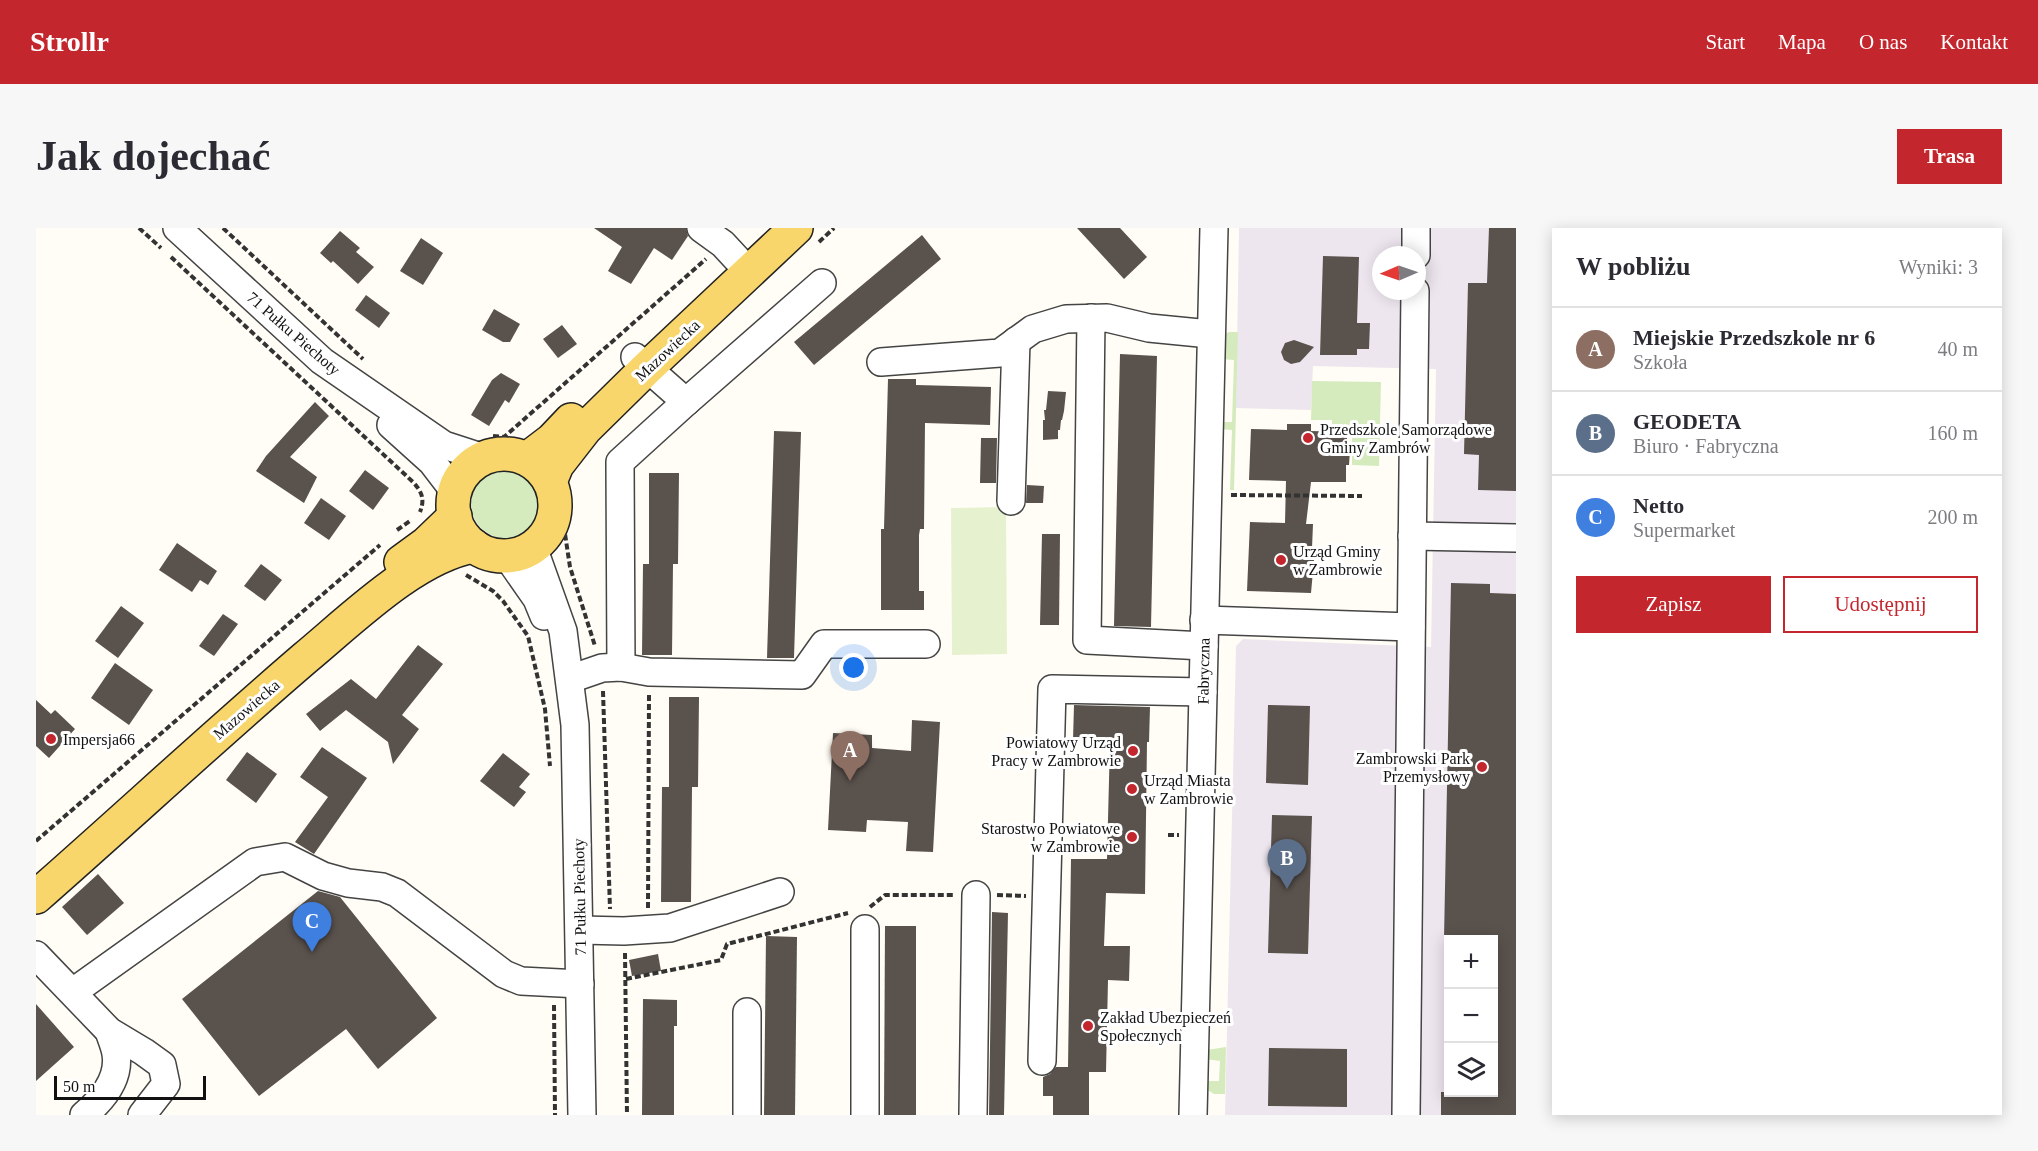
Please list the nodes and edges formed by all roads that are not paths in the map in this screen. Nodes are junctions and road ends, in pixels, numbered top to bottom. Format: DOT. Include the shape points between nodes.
graph roads {
  1 [pos="177,228"];
  2 [pos="700,228"];
  3 [pos="772,228"];
  4 [pos="796,228"];
  5 [pos="1214,228"];
  6 [pos="1416,228"];
  7 [pos="1416,246"];
  8 [pos="736,258"];
  9 [pos="822,283"];
  10 [pos="1415,300"];
  11 [pos="1091,318"];
  12 [pos="1210,334"];
  13 [pos="1016,341"];
  14 [pos="322,361"];
  15 [pos="641,362"];
  16 [pos="881,362"];
  17 [pos="686,402"];
  18 [pos="486,447"];
  19 [pos="527,459"];
  20 [pos="560,490"];
  21 [pos="1011,501"];
  22 [pos="455,504"];
  23 [pos="1412,536"];
  24 [pos="1516,538"];
  25 [pos="520,551"];
  26 [pos="469,560"];
  27 [pos="1412,627"];
  28 [pos="1204,633"];
  29 [pos="926,645"];
  30 [pos="611,668"];
  31 [pos="570,679"];
  32 [pos="1203,692"];
  33 [pos="36,870"];
  34 [pos="780,892"];
  35 [pos="976,895"];
  36 [pos="36,897"];
  37 [pos="858,917"];
  38 [pos="580,930"];
  39 [pos="36,955"];
  40 [pos="567,983"];
  41 [pos="73,992"];
  42 [pos="747,1012"];
  43 [pos="109,1030"];
  44 [pos="1042,1061"];
  45 [pos="95,1113"];
  46 [pos="142,1115"];
  47 [pos="582,1115"];
  48 [pos="747,1115"];
  49 [pos="865,1115"];
  50 [pos="973,1115"];
  51 [pos="1193,1115"];
  52 [pos="1406,1115"];
  1 -- 14 [label="street, 71 Pułku Piechoty"];
  2 -- 8 [label="street"];
  3 -- 8 [label="main road, Mazowiecka"];
  4 -- 8 [label="main road, Mazowiecka"];
  5 -- 12 [label="street, Fabryczna"];
  6 -- 7 [label="street"];
  8 -- 15 [label="main road, Mazowiecka"];
  9 -- 17 [label="street"];
  10 -- 23 [label="street"];
  11 -- 12 [label="street"];
  11 -- 13 [label="street" via="1066,319 1033,329"];
  11 -- 28 [label="street" via="1087,640"];
  12 -- 28 [label="street, Fabryczna"];
  13 -- 16 [label="street" via="1000,353"];
  13 -- 21 [label="street"];
  14 -- 18 [label="street, 71 Pułku Piechoty" via="444,445"];
  14 -- 22 [label="street" via="432,462"];
  15 -- 17 [label="street"];
  15 -- 19 [label="main road, Mazowiecka"];
  15 -- 20 [label="main road, Mazowiecka" via="557,465"];
  17 -- 30 [label="street" via="620,462"];
  18 -- 19 [label="main road"];
  18 -- 22 [label="main road" via="466,472"];
  19 -- 20 [label="main road"];
  20 -- 25 [label="main road" via="552,522 541,540"];
  22 -- 26 [label="main road"];
  22 -- 33 [label="main road, Mazowiecka" via="427,543 327,619"];
  23 -- 24 [label="street"];
  23 -- 27 [label="street"];
  25 -- 26 [label="main road" via="484,552"];
  25 -- 31 [label="street, 71 Pułku Piechoty"];
  26 -- 36 [label="main road, Mazowiecka" via="464,548 438,558 375,599 195,753"];
  27 -- 28 [label="street"];
  27 -- 52 [label="street"];
  28 -- 32 [label="street, Fabryczna"];
  29 -- 30 [label="street" via="824,644 802,675"];
  30 -- 31 [label="street"];
  31 -- 38 [label="street, 71 Pułku Piechoty" via="575,725"];
  32 -- 44 [label="street" via="1052,689"];
  32 -- 51 [label="street, Fabryczna"];
  34 -- 38 [label="street" via="670,928"];
  35 -- 50 [label="street"];
  37 -- 49 [label="street"];
  38 -- 40 [label="street, 71 Pułku Piechoty"];
  39 -- 41 [label="street"];
  40 -- 41 [label="street" via="521,981 504,974 397,893 323,876 285,857 255,862"];
  40 -- 47 [label="street, 71 Pułku Piechoty"];
  41 -- 43 [label="street"];
  42 -- 48 [label="street"];
  43 -- 45 [label="street" via="117,1068"];
  43 -- 46 [label="street" via="162,1065 166,1084"];
}
